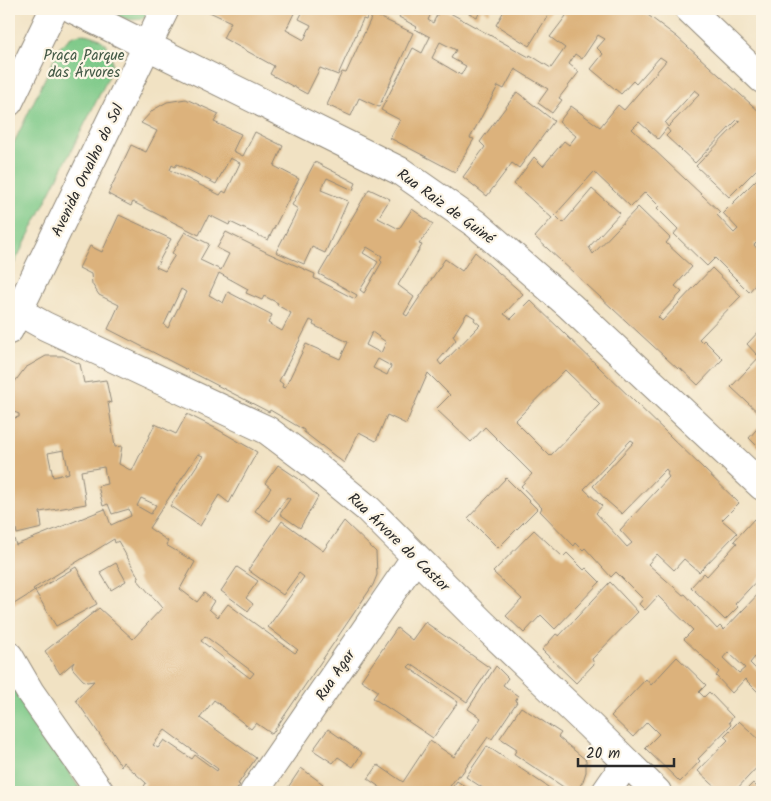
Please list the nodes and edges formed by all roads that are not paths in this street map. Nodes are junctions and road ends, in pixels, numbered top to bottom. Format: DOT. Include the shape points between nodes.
graph roads {
  1 [pos="54,9"];
  2 [pos="73,9"];
  3 [pos="165,9"];
  4 [pos="689,9"];
  5 [pos="148,45"];
  6 [pos="762,79"];
  7 [pos="9,102"];
  8 [pos="13,320"];
  9 [pos="762,486"];
  10 [pos="415,558"];
  11 [pos="9,656"];
  12 [pos="626,763"];
  13 [pos="100,792"];
  14 [pos="254,792"];
  15 [pos="606,792"];
  16 [pos="657,792"];
  1 -- 7 [label="street"];
  2 -- 5 [label="street, Rua Raiz de Guiné"];
  3 -- 5 [label="street, Avenida Orvalho do Sol"];
  4 -- 6 [label="street"];
  5 -- 8 [label="street, Avenida Orvalho do Sol"];
  5 -- 9 [label="street, Rua Raiz de Guiné" via="400,171 476,224 570,306"];
  8 -- 10 [label="street, Rua Árvore do Castor" via="45,326 267,430 368,508"];
  10 -- 12 [label="street, Rua Árvore do Castor"];
  10 -- 14 [label="street, Rua Agar"];
  11 -- 13 [label="street" via="30,692"];
  12 -- 15 [label="street"];
  12 -- 16 [label="street, Rua Árvore do Castor"];
}
